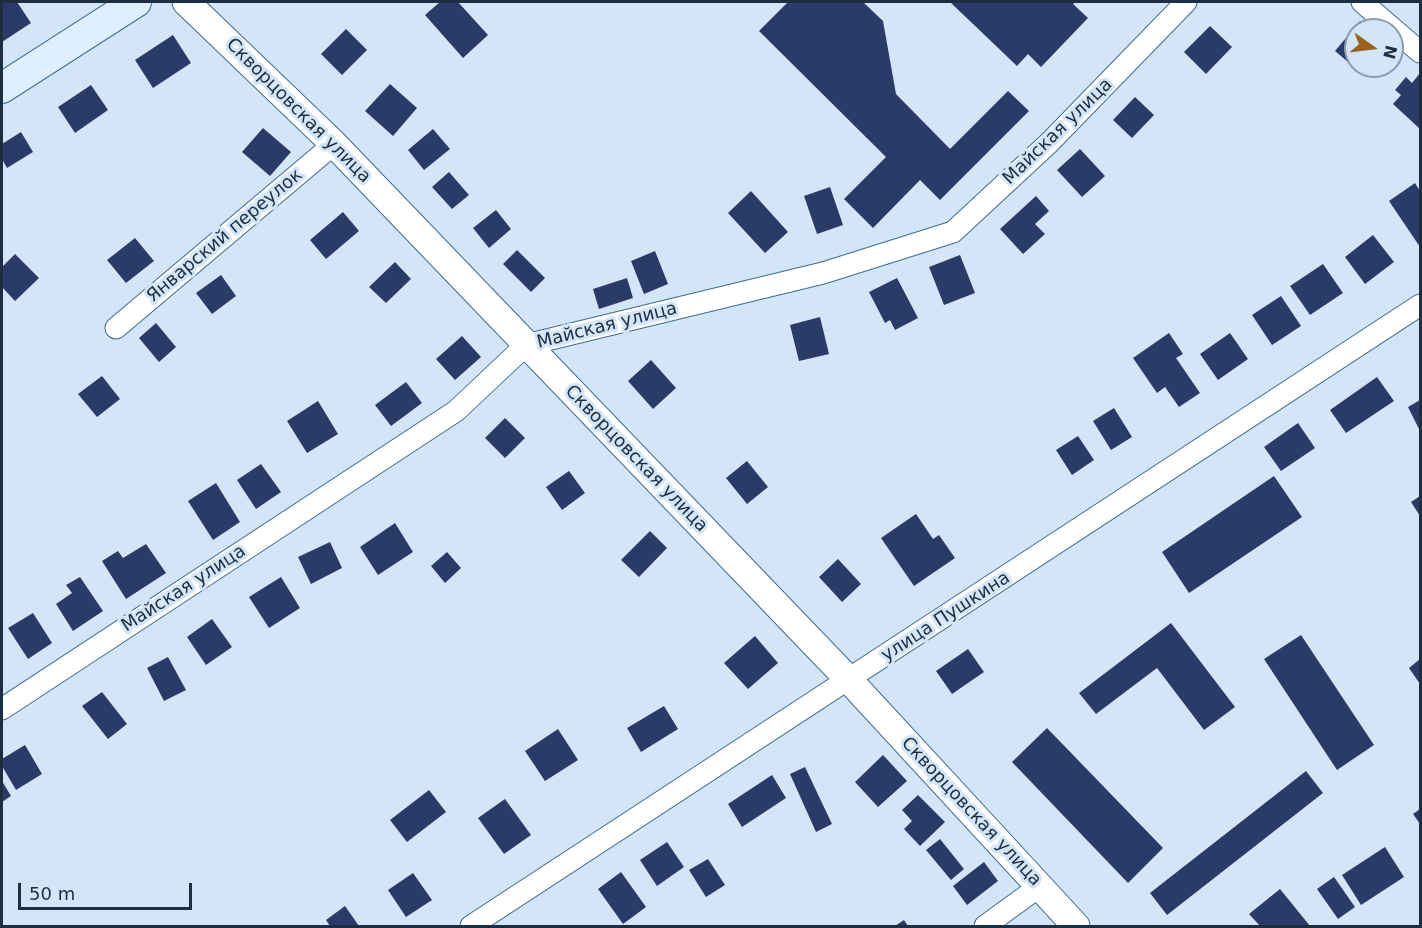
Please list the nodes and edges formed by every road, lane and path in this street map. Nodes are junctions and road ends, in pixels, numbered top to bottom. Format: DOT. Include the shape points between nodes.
graph roads {
  1 [pos="136,2"];
  2 [pos="186,2"];
  3 [pos="1186,2"];
  4 [pos="1362,2"];
  5 [pos="1420,52"];
  6 [pos="2,88"];
  7 [pos="334,144"];
  8 [pos="1420,305"];
  9 [pos="116,328"];
  10 [pos="526,345"];
  11 [pos="849,680"];
  12 [pos="2,709"];
  13 [pos="1040,886"];
  14 [pos="471,927"];
  15 [pos="985,927"];
  16 [pos="1076,927"];
  1 -- 6 [label="main road"];
  2 -- 7 [label="street, Скворцовская улица"];
  3 -- 10 [label="street, Майская улица" via="1050,142 953,232 823,273"];
  4 -- 5 [label="street"];
  7 -- 9 [label="street, Январский переулок"];
  7 -- 10 [label="street, Скворцовская улица"];
  8 -- 11 [label="street, улица Пушкина"];
  10 -- 11 [label="street, Скворцовская улица"];
  10 -- 12 [label="street, Майская улица" via="456,411"];
  11 -- 13 [label="street, Скворцовская улица"];
  11 -- 14 [label="street, улица Пушкина"];
  13 -- 15 [label="street"];
  13 -- 16 [label="street, Скворцовская улица"];
}
